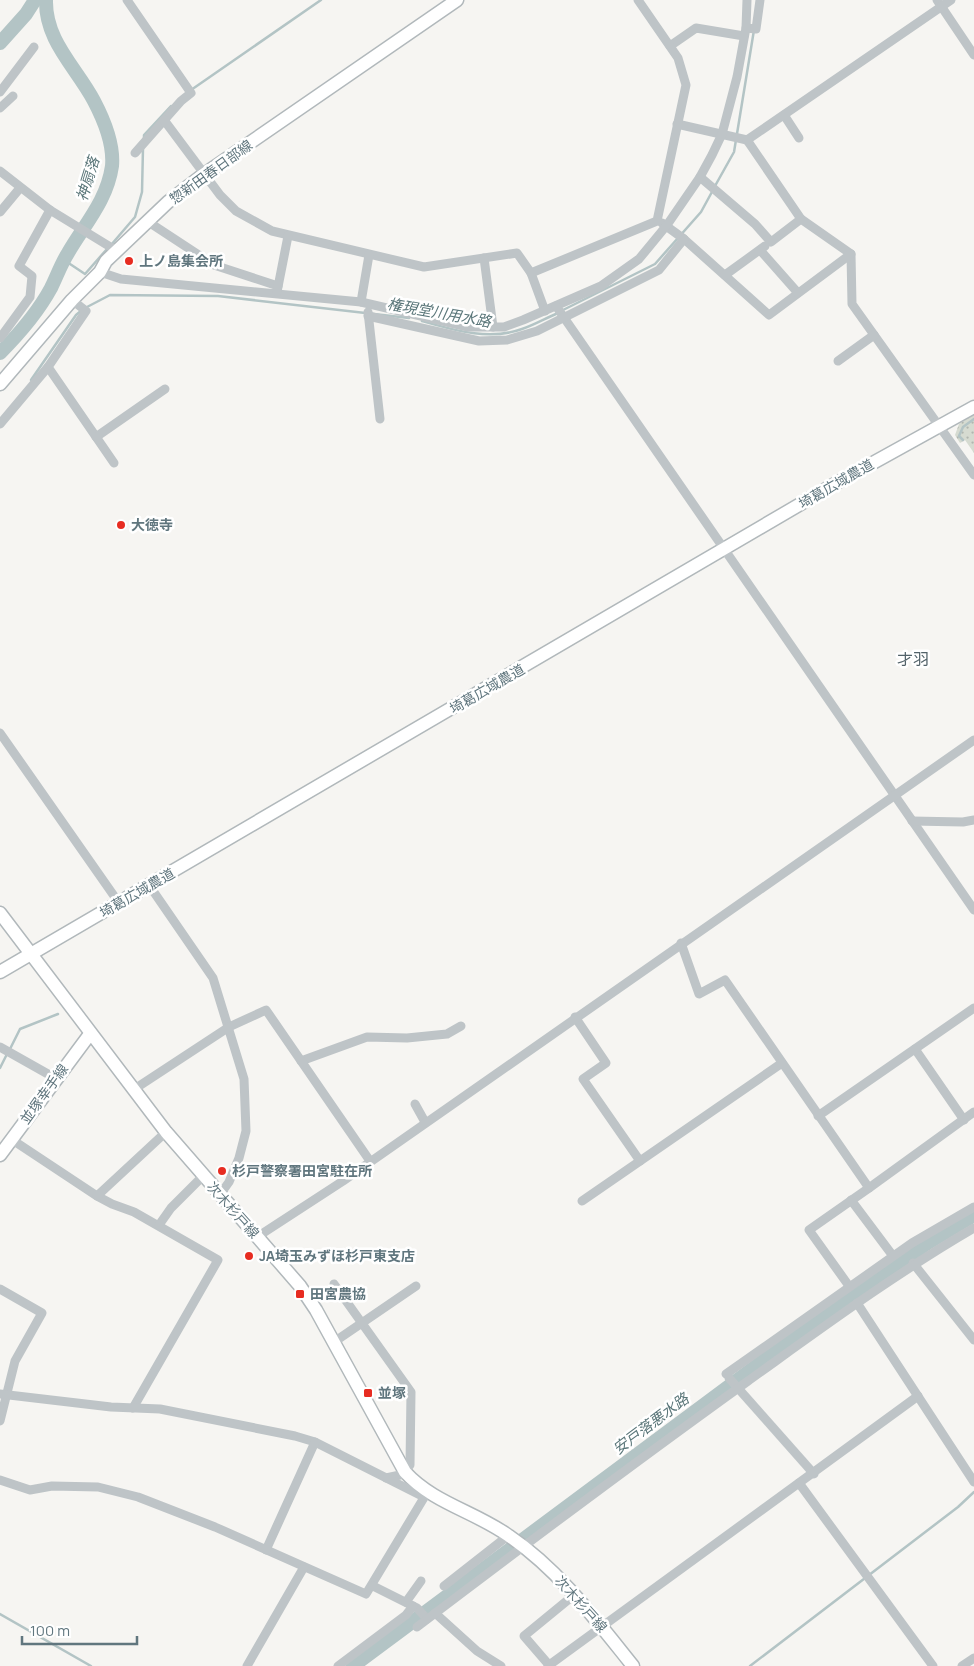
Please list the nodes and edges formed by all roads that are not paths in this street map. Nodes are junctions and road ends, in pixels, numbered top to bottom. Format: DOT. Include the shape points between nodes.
graph roads {
  1 [pos="127,0"];
  2 [pos="457,0"];
  3 [pos="638,0"];
  4 [pos="747,0"];
  5 [pos="760,0"];
  6 [pos="951,0"];
  7 [pos="939,3"];
  8 [pos="745,32"];
  9 [pos="670,46"];
  10 [pos="34,47"];
  11 [pos="974,55"];
  12 [pos="0,92"];
  13 [pos="13,96"];
  14 [pos="0,108"];
  15 [pos="784,115"];
  16 [pos="164,120"];
  17 [pos="677,124"];
  18 [pos="722,134"];
  19 [pos="799,138"];
  20 [pos="747,140"];
  21 [pos="135,152"];
  22 [pos="0,171"];
  23 [pos="204,175"];
  24 [pos="700,177"];
  25 [pos="20,188"];
  26 [pos="50,210"];
  27 [pos="0,212"];
  28 [pos="801,219"];
  29 [pos="147,221"];
  30 [pos="657,221"];
  31 [pos="667,225"];
  32 [pos="288,236"];
  33 [pos="684,239"];
  34 [pos="771,242"];
  35 [pos="760,250"];
  36 [pos="117,251"];
  37 [pos="851,254"];
  38 [pos="369,255"];
  39 [pos="484,258"];
  40 [pos="100,272"];
  41 [pos="531,273"];
  42 [pos="725,275"];
  43 [pos="277,290"];
  44 [pos="798,293"];
  45 [pos="72,300"];
  46 [pos="364,303"];
  47 [pos="556,306"];
  48 [pos="545,310"];
  49 [pos="368,316"];
  50 [pos="564,317"];
  51 [pos="493,327"];
  52 [pos="504,327"];
  53 [pos="874,335"];
  54 [pos="0,338"];
  55 [pos="506,340"];
  56 [pos="838,361"];
  57 [pos="48,367"];
  58 [pos="0,384"];
  59 [pos="165,390"];
  60 [pos="974,406"];
  61 [pos="380,419"];
  62 [pos="0,424"];
  63 [pos="941,427"];
  64 [pos="96,437"];
  65 [pos="114,463"];
  66 [pos="974,475"];
  67 [pos="725,550"];
  68 [pos="0,733"];
  69 [pos="973,743"];
  70 [pos="895,796"];
  71 [pos="974,820"];
  72 [pos="912,822"];
  73 [pos="149,886"];
  74 [pos="119,904"];
  75 [pos="974,910"];
  76 [pos="0,913"];
  77 [pos="681,943"];
  78 [pos="33,954"];
  79 [pos="0,972"];
  80 [pos="974,1008"];
  81 [pos="575,1017"];
  82 [pos="461,1026"];
  83 [pos="229,1027"];
  84 [pos="90,1034"];
  85 [pos="0,1047"];
  86 [pos="915,1049"];
  87 [pos="301,1061"];
  88 [pos="782,1063"];
  89 [pos="55,1078"];
  90 [pos="133,1090"];
  91 [pos="415,1104"];
  92 [pos="974,1112"];
  93 [pos="818,1116"];
  94 [pos="964,1120"];
  95 [pos="426,1122"];
  96 [pos="166,1132"];
  97 [pos="11,1139"];
  98 [pos="0,1155"];
  99 [pos="370,1161"];
  100 [pos="640,1162"];
  101 [pos="202,1177"];
  102 [pos="869,1188"];
  103 [pos="97,1196"];
  104 [pos="219,1196"];
  105 [pos="582,1200"];
  106 [pos="851,1200"];
  107 [pos="974,1207"];
  108 [pos="159,1225"];
  109 [pos="974,1228"];
  110 [pos="257,1237"];
  111 [pos="893,1256"];
  112 [pos="914,1263"];
  113 [pos="334,1284"];
  114 [pos="416,1286"];
  115 [pos="849,1286"];
  116 [pos="0,1289"];
  117 [pos="857,1303"];
  118 [pos="362,1323"];
  119 [pos="974,1340"];
  120 [pos="334,1342"];
  121 [pos="737,1388"];
  122 [pos="3,1395"];
  123 [pos="918,1396"];
  124 [pos="133,1408"];
  125 [pos="0,1421"];
  126 [pos="314,1442"];
  127 [pos="405,1472"];
  128 [pos="814,1474"];
  129 [pos="386,1478"];
  130 [pos="0,1480"];
  131 [pos="974,1482"];
  132 [pos="799,1483"];
  133 [pos="426,1494"];
  134 [pos="509,1535"];
  135 [pos="524,1547"];
  136 [pos="266,1550"];
  137 [pos="304,1566"];
  138 [pos="420,1581"];
  139 [pos="373,1586"];
  140 [pos="444,1586"];
  141 [pos="574,1595"];
  142 [pos="412,1605"];
  143 [pos="431,1616"];
  144 [pos="417,1627"];
  145 [pos="602,1627"];
  146 [pos="974,1658"];
  147 [pos="248,1666"];
  148 [pos="338,1666"];
  149 [pos="501,1666"];
  150 [pos="549,1666"];
  151 [pos="633,1666"];
  152 [pos="933,1666"];
  153 [pos="962,1666"];
  1 -- 16 [label="street" via="191,94"];
  2 -- 23 [label="main road, 惣新田春日部線"];
  3 -- 9 [label="street"];
  4 -- 8 [label="street"];
  5 -- 8 [label="street" via="756,29"];
  6 -- 7 [label="street"];
  7 -- 11 [label="street"];
  7 -- 15 [label="street"];
  8 -- 9 [label="street" via="696,28"];
  8 -- 18 [label="street"];
  9 -- 17 [label="street" via="678,58 686,85"];
  10 -- 12 [label="street"];
  13 -- 14 [label="street"];
  15 -- 19 [label="street"];
  15 -- 20 [label="street"];
  16 -- 21 [label="street"];
  16 -- 23 [label="street"];
  17 -- 18 [label="street"];
  17 -- 30 [label="street"];
  18 -- 20 [label="street"];
  18 -- 24 [label="street"];
  20 -- 28 [label="street"];
  22 -- 25 [label="street"];
  23 -- 29 [label="main road, 惣新田春日部線"];
  23 -- 32 [label="street" via="236,211"];
  24 -- 31 [label="street"];
  24 -- 34 [label="street" via="756,224"];
  25 -- 26 [label="street"];
  25 -- 27 [label="street"];
  26 -- 36 [label="street"];
  26 -- 54 [label="street" via="19,266 32,276 30,297"];
  28 -- 34 [label="street"];
  28 -- 37 [label="street"];
  29 -- 36 [label="main road, 惣新田春日部線"];
  29 -- 43 [label="street" via="214,265"];
  30 -- 31 [label="street"];
  30 -- 41 [label="street"];
  31 -- 33 [label="street"];
  31 -- 47 [label="street" via="639,258 619,275"];
  32 -- 38 [label="street"];
  32 -- 43 [label="street"];
  33 -- 42 [label="street"];
  33 -- 50 [label="street" via="659,270"];
  34 -- 35 [label="street"];
  35 -- 42 [label="street"];
  35 -- 44 [label="street"];
  36 -- 40 [label="main road, 惣新田春日部線"];
  37 -- 44 [label="street"];
  37 -- 53 [label="street" via="852,304"];
  38 -- 39 [label="street" via="424,267"];
  38 -- 46 [label="street"];
  39 -- 41 [label="street" via="517,253"];
  39 -- 51 [label="street"];
  40 -- 43 [label="street" via="121,279"];
  40 -- 45 [label="main road, 惣新田春日部線"];
  41 -- 48 [label="street"];
  42 -- 44 [label="street" via="770,315"];
  43 -- 46 [label="street"];
  45 -- 57 [label="street" via="86,311"];
  45 -- 58 [label="main road, 惣新田春日部線"];
  46 -- 49 [label="street"];
  46 -- 51 [label="street" via="468,326"];
  47 -- 48 [label="street"];
  47 -- 50 [label="street"];
  48 -- 52 [label="street"];
  49 -- 55 [label="street" via="479,341"];
  49 -- 61 [label="street"];
  50 -- 55 [label="street" via="537,331"];
  50 -- 67 [label="street"];
  51 -- 52 [label="street"];
  52 -- 55 [label="street"];
  53 -- 56 [label="street"];
  53 -- 63 [label="street"];
  57 -- 62 [label="street"];
  57 -- 64 [label="street"];
  59 -- 64 [label="street"];
  60 -- 63 [label="main road, 埼葛広域農道"];
  63 -- 66 [label="street"];
  63 -- 67 [label="main road, 埼葛広域農道" via="833,485"];
  64 -- 65 [label="street"];
  67 -- 70 [label="street"];
  67 -- 73 [label="main road, 埼葛広域農道"];
  68 -- 74 [label="street"];
  69 -- 70 [label="street"];
  70 -- 72 [label="street"];
  70 -- 77 [label="street"];
  71 -- 72 [label="street"];
  72 -- 75 [label="street"];
  73 -- 74 [label="main road, 埼葛広域農道"];
  73 -- 83 [label="street" via="213,978"];
  74 -- 78 [label="main road, 埼葛広域農道"];
  76 -- 78 [label="main road, 次木杉戸線"];
  77 -- 81 [label="street"];
  77 -- 88 [label="street" via="699,994 724,980"];
  78 -- 79 [label="main road, 埼葛広域農道"];
  78 -- 84 [label="main road, 次木杉戸線"];
  80 -- 86 [label="street"];
  81 -- 95 [label="street"];
  81 -- 100 [label="street" via="606,1063 582,1079"];
  82 -- 87 [label="street" via="447,1034 367,1037"];
  83 -- 87 [label="street" via="266,1010"];
  83 -- 90 [label="street"];
  83 -- 104 [label="street" via="244,1079 246,1131 239,1158"];
  84 -- 89 [label="main road, 並塚幸手線"];
  84 -- 90 [label="main road, 次木杉戸線"];
  85 -- 89 [label="street"];
  86 -- 93 [label="street"];
  86 -- 94 [label="street"];
  87 -- 99 [label="street"];
  88 -- 93 [label="street"];
  88 -- 100 [label="street"];
  89 -- 97 [label="main road, 並塚幸手線"];
  90 -- 96 [label="main road, 次木杉戸線"];
  91 -- 95 [label="street"];
  92 -- 94 [label="street"];
  93 -- 102 [label="street"];
  94 -- 102 [label="street"];
  95 -- 99 [label="street"];
  96 -- 101 [label="main road, 次木杉戸線"];
  96 -- 103 [label="street"];
  97 -- 98 [label="main road, 並塚幸手線"];
  97 -- 103 [label="street"];
  99 -- 110 [label="street"];
  100 -- 105 [label="street"];
  101 -- 104 [label="main road, 次木杉戸線"];
  101 -- 108 [label="street"];
  102 -- 106 [label="street"];
  103 -- 108 [label="street"];
  104 -- 110 [label="main road, 次木杉戸線"];
  106 -- 111 [label="street"];
  106 -- 115 [label="street" via="809,1230"];
  107 -- 111 [label="street"];
  108 -- 124 [label="street" via="218,1260"];
  109 -- 112 [label="street"];
  110 -- 120 [label="main road, 次木杉戸線" via="300,1286"];
  111 -- 115 [label="street"];
  112 -- 117 [label="street"];
  112 -- 119 [label="street"];
  113 -- 118 [label="street"];
  114 -- 118 [label="street"];
  115 -- 121 [label="street" via="727,1376"];
  116 -- 122 [label="street" via="42,1313 15,1361"];
  117 -- 121 [label="street"];
  117 -- 123 [label="street"];
  118 -- 120 [label="street"];
  118 -- 127 [label="street" via="411,1392 410,1465"];
  120 -- 127 [label="main road, 次木杉戸線"];
  121 -- 128 [label="street"];
  121 -- 135 [label="street"];
  122 -- 124 [label="street"];
  122 -- 125 [label="street"];
  123 -- 128 [label="street"];
  123 -- 131 [label="street"];
  124 -- 126 [label="street" via="160,1409"];
  126 -- 129 [label="street"];
  126 -- 136 [label="street"];
  127 -- 129 [label="street"];
  127 -- 133 [label="main road, 次木杉戸線"];
  128 -- 132 [label="street"];
  129 -- 133 [label="street"];
  130 -- 136 [label="street" via="30,1490 52,1486 98,1487 138,1496"];
  132 -- 145 [label="street"];
  132 -- 152 [label="street"];
  133 -- 134 [label="main road, 次木杉戸線"];
  133 -- 139 [label="street"];
  134 -- 135 [label="main road, 次木杉戸線"];
  134 -- 140 [label="street"];
  135 -- 141 [label="main road, 次木杉戸線"];
  135 -- 143 [label="street"];
  136 -- 137 [label="street"];
  137 -- 139 [label="street" via="366,1594"];
  137 -- 147 [label="street"];
  138 -- 142 [label="street"];
  139 -- 142 [label="street"];
  141 -- 145 [label="main road, 次木杉戸線"];
  141 -- 150 [label="street" via="524,1636"];
  142 -- 143 [label="street"];
  142 -- 148 [label="street" via="406,1615"];
  143 -- 144 [label="street"];
  143 -- 149 [label="street"];
  145 -- 150 [label="street"];
  145 -- 151 [label="main road, 次木杉戸線"];
  146 -- 153 [label="street"];
}
